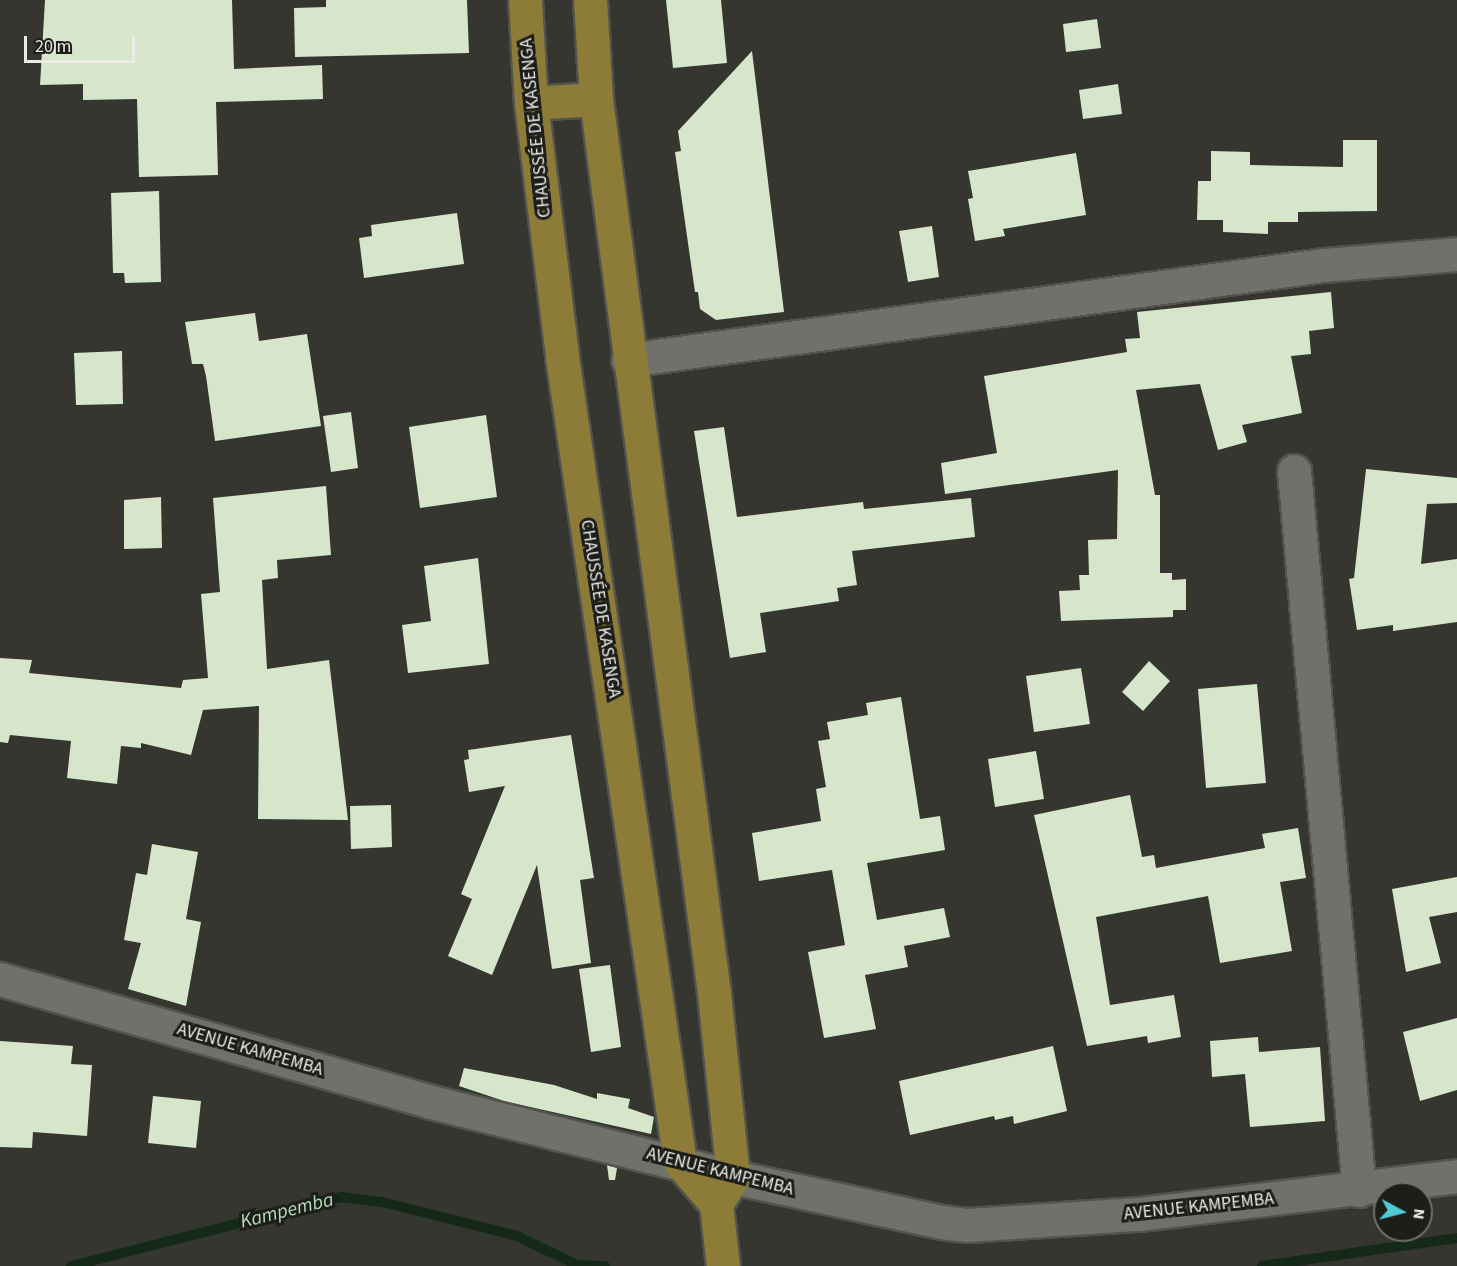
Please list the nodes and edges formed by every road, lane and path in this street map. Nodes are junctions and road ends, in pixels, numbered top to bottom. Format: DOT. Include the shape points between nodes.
graph roads {
  1 [pos="525,0"];
  2 [pos="590,0"];
  3 [pos="596,99"];
  4 [pos="531,103"];
  5 [pos="1457,254"];
  6 [pos="628,360"];
  7 [pos="1293,471"];
  8 [pos="0,979"];
  9 [pos="680,1162"];
  10 [pos="1457,1176"];
  11 [pos="733,1177"];
  12 [pos="1359,1190"];
  13 [pos="718,1215"];
  14 [pos="723,1266"];
  1 -- 4 [label="main road, CHAUSSÉE DE KASENGA"];
  2 -- 3 [label="main road"];
  3 -- 4 [label="main road"];
  3 -- 6 [label="main road"];
  4 -- 9 [label="main road, CHAUSSÉE DE KASENGA" via="562,357"];
  5 -- 6 [label="street" via="1323,265"];
  6 -- 11 [label="main road" via="714,993"];
  7 -- 12 [label="street"];
  8 -- 9 [label="street, AVENUE KAMPEMBA" via="431,1102"];
  9 -- 11 [label="street, AVENUE KAMPEMBA"];
  9 -- 13 [label="main road"];
  10 -- 12 [label="street, AVENUE KAMPEMBA"];
  11 -- 12 [label="street, AVENUE KAMPEMBA" via="967,1225 1139,1214"];
  11 -- 13 [label="main road"];
  13 -- 14 [label="main road"];
}
